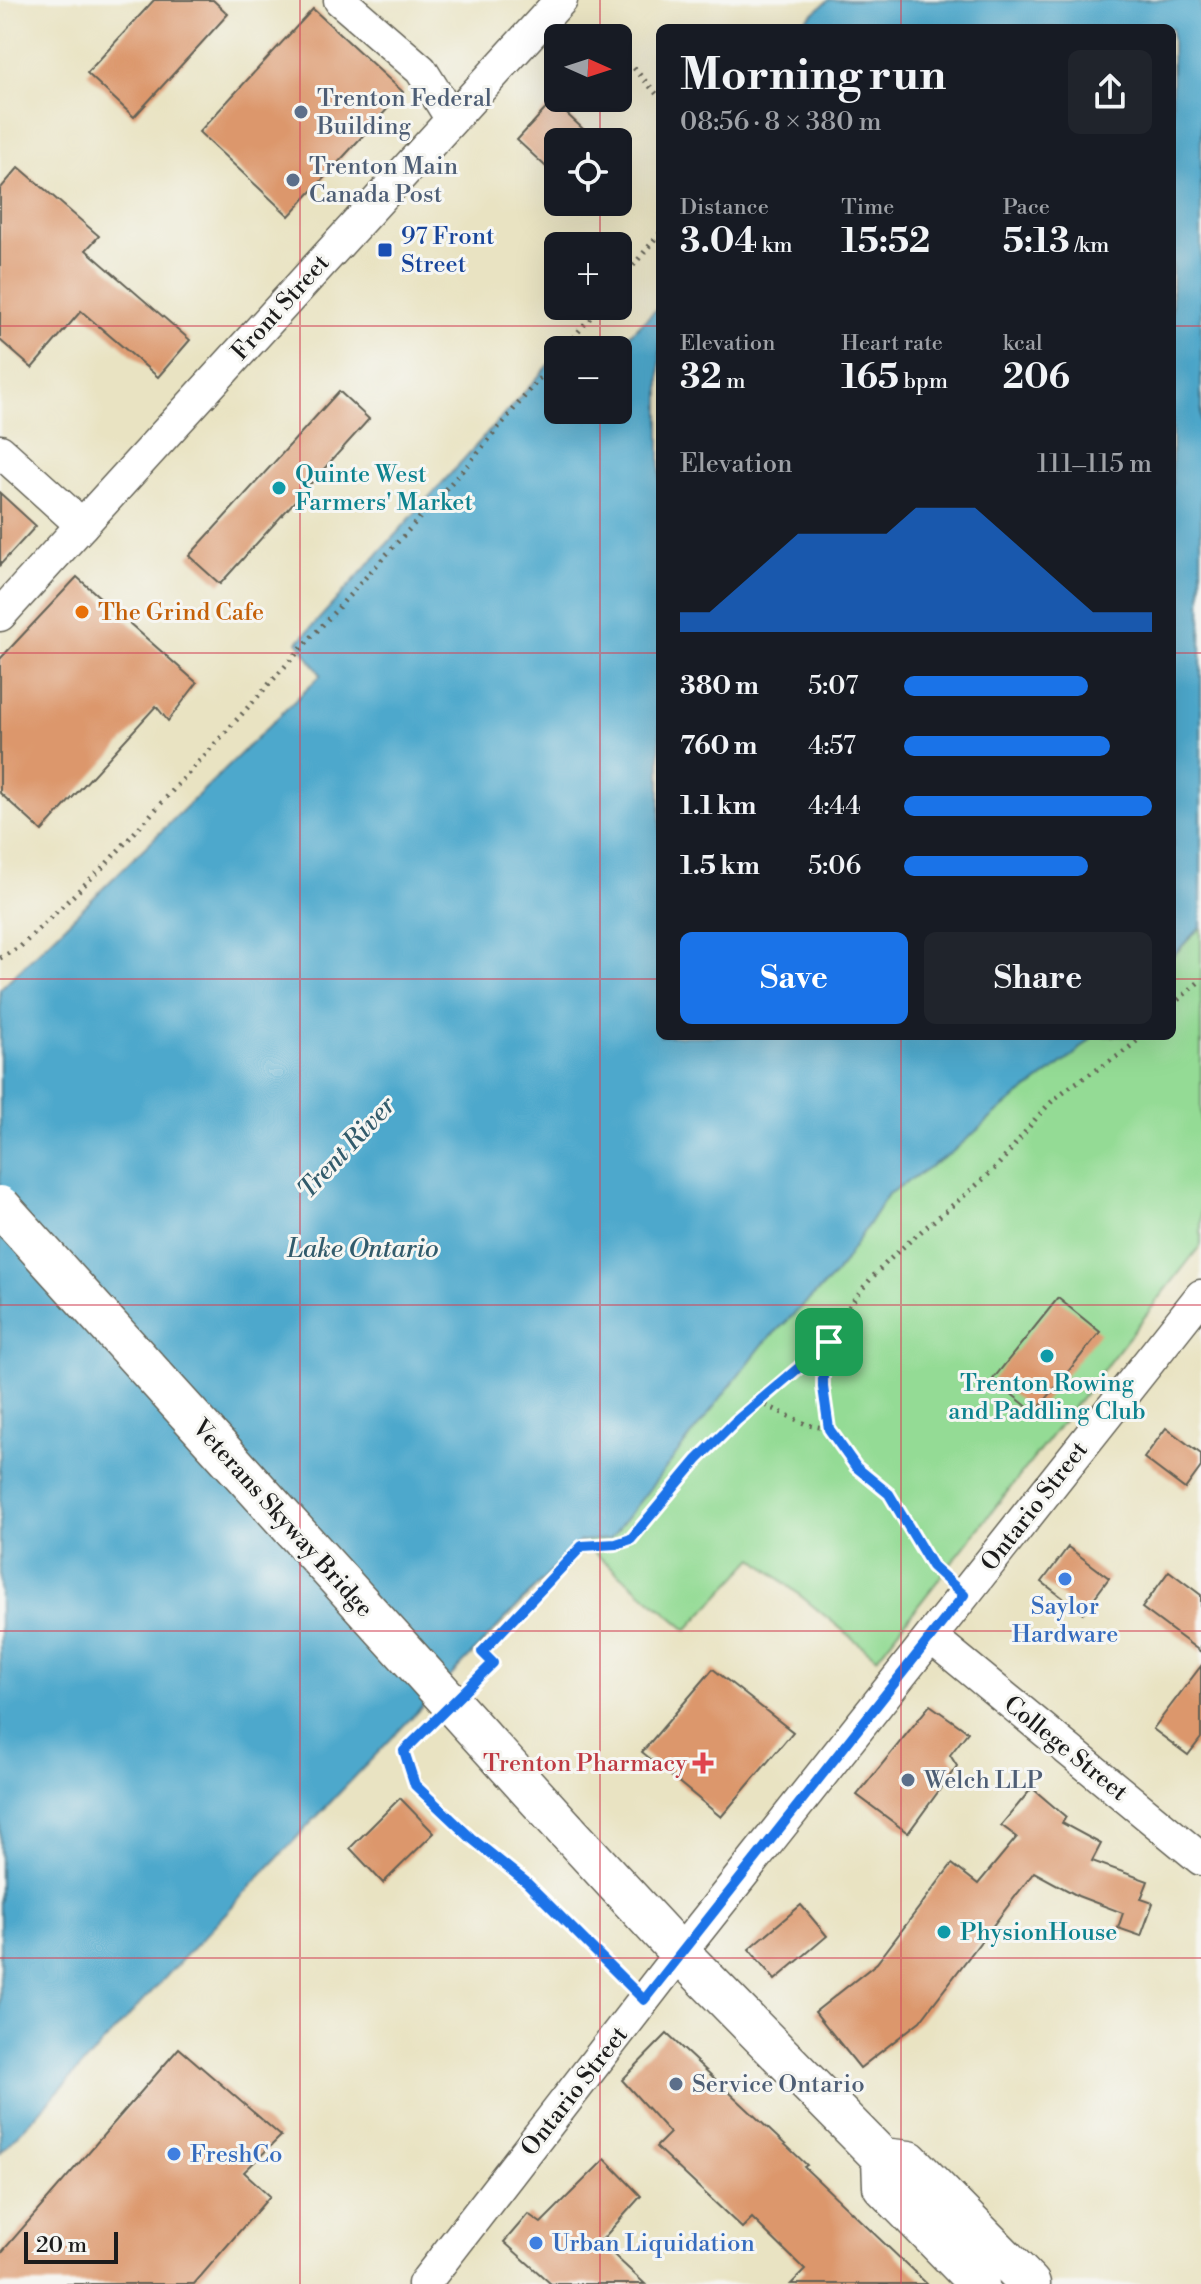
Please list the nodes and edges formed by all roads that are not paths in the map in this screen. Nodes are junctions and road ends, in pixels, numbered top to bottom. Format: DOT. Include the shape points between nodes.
graph roads {
  1 [pos="340,0"];
  2 [pos="561,0"];
  3 [pos="451,118"];
  4 [pos="0,451"];
  5 [pos="82,525"];
  6 [pos="0,615"];
  7 [pos="0,1206"];
  8 [pos="1201,1296"];
  9 [pos="931,1637"];
  10 [pos="1201,1859"];
  11 [pos="680,1953"];
  12 [pos="882,2158"];
  13 [pos="430,2282"];
  14 [pos="979,2284"];
  15 [pos="1030,2284"];
  1 -- 3 [label="street" via="421,70"];
  2 -- 3 [label="street, Front Street"];
  3 -- 5 [label="street, Front Street"];
  4 -- 5 [label="street"];
  5 -- 6 [label="street, Front Street"];
  7 -- 11 [label="main road, Veterans Skyway Bridge, bridge"];
  8 -- 9 [label="street, Ontario Street"];
  9 -- 10 [label="street, College Street"];
  9 -- 11 [label="street, Ontario Street"];
  11 -- 12 [label="main road, Veterans Skyway Bridge"];
  11 -- 13 [label="street, Ontario Street"];
  12 -- 14 [label="main road" via="883,2186"];
  12 -- 15 [label="main road" via="909,2161"];
}
